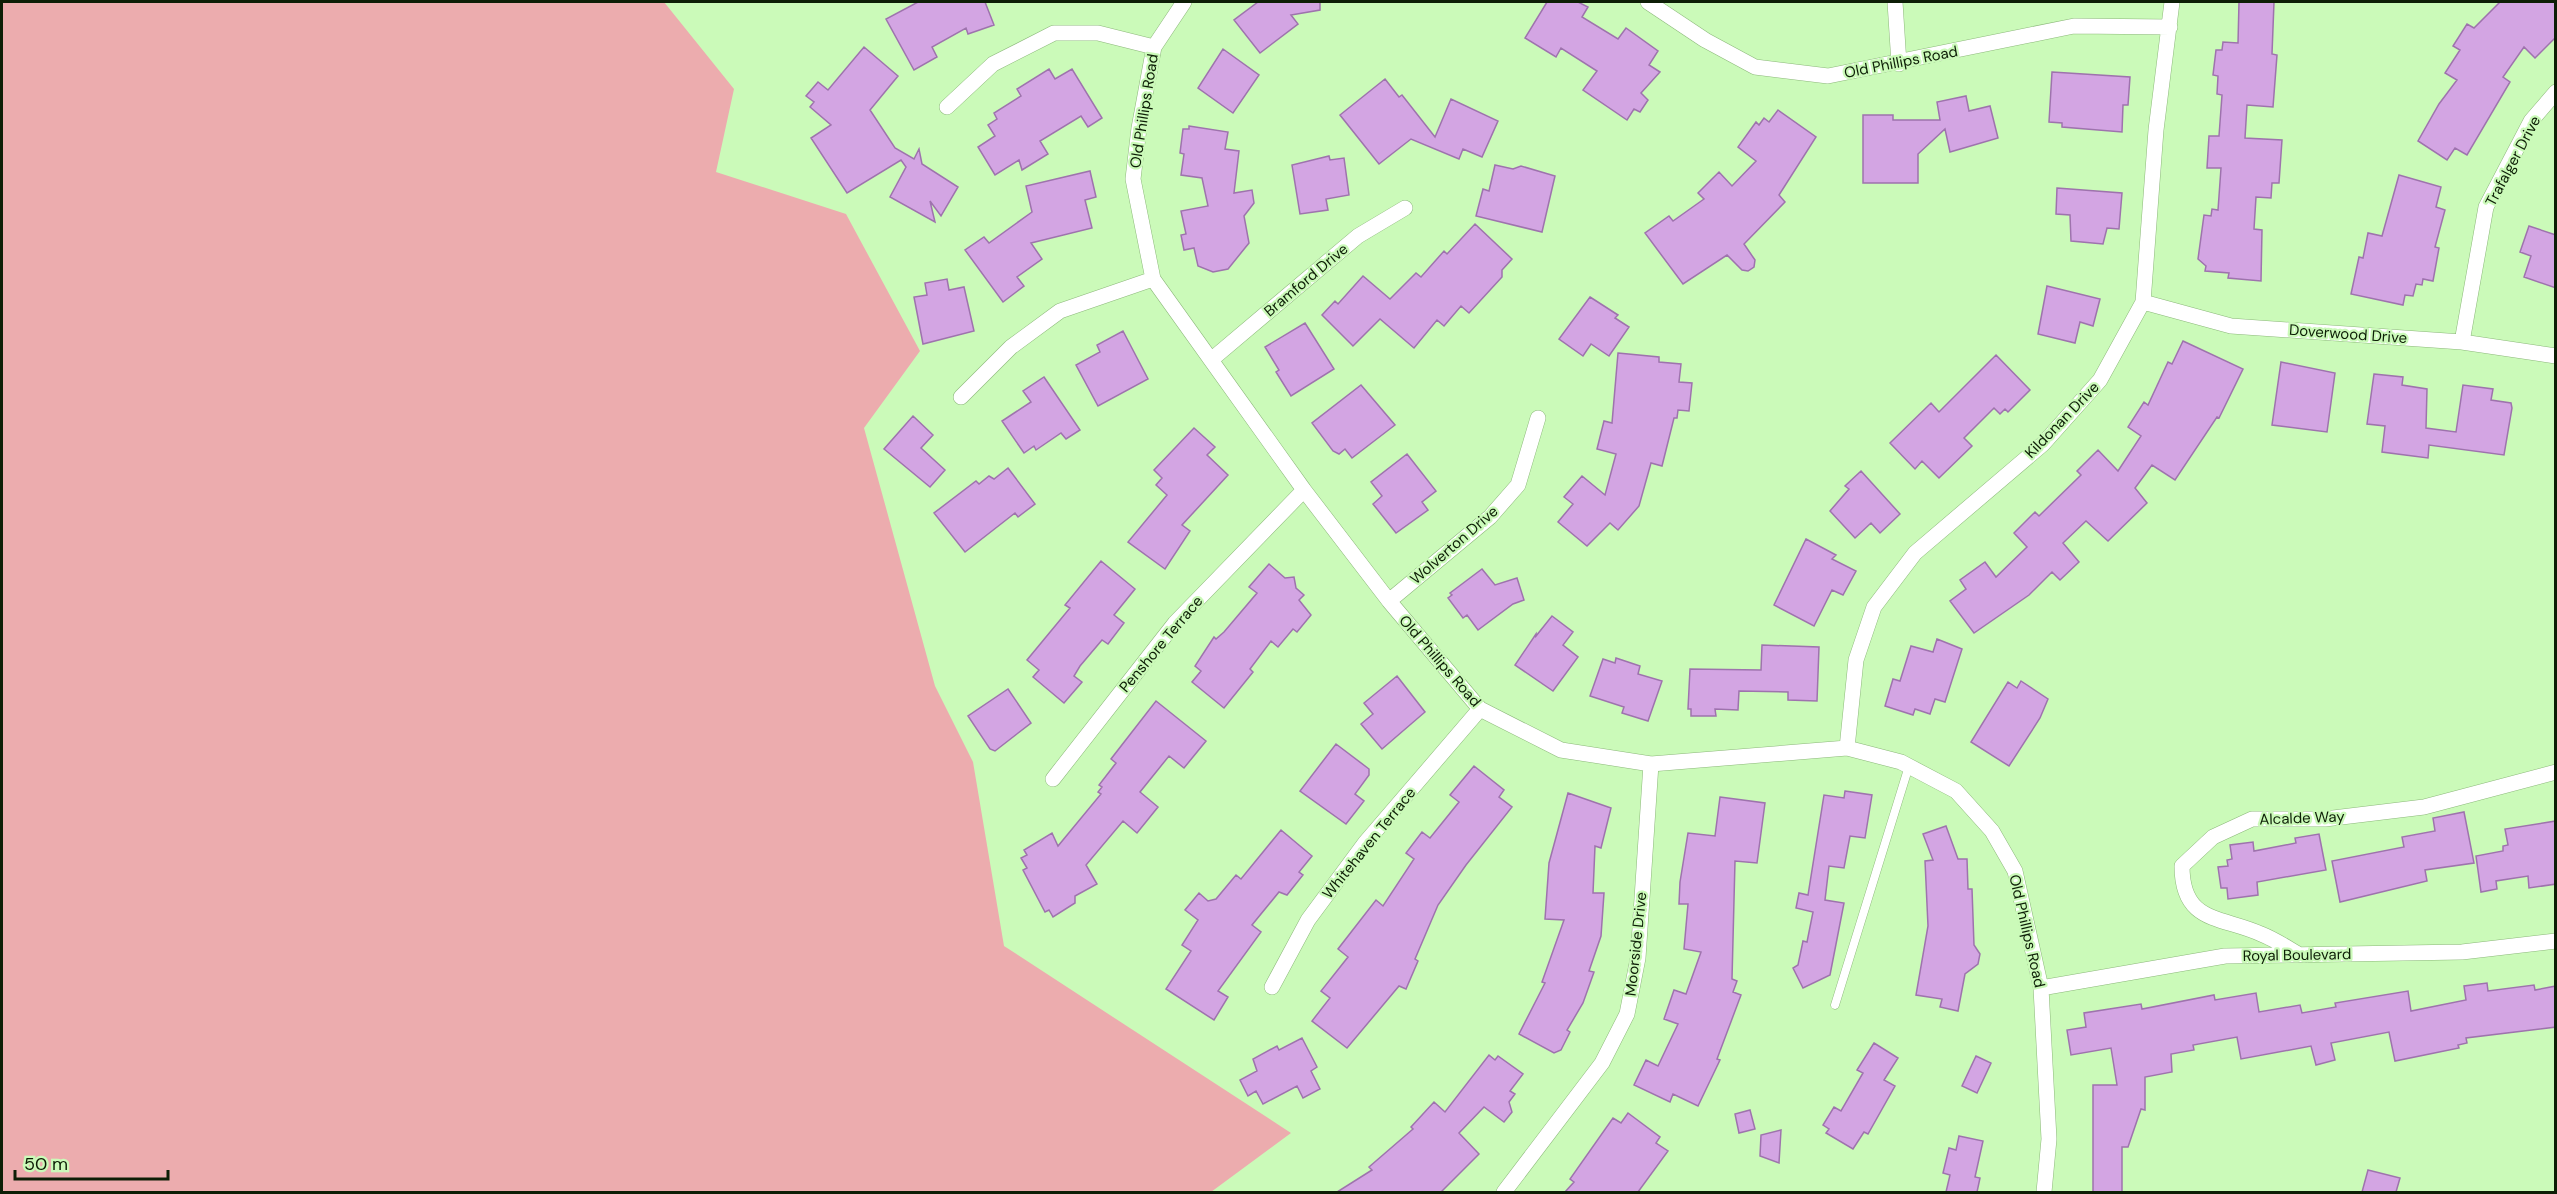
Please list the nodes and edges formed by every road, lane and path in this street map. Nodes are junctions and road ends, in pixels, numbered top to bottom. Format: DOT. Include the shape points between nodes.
graph roads {
  1 [pos="1184,2"];
  2 [pos="1648,2"];
  3 [pos="1895,2"];
  4 [pos="2172,2"];
  5 [pos="2170,27"];
  6 [pos="1154,47"];
  7 [pos="1899,64"];
  8 [pos="2556,92"];
  9 [pos="947,107"];
  10 [pos="1405,208"];
  11 [pos="1153,279"];
  12 [pos="2143,302"];
  13 [pos="2462,342"];
  14 [pos="2556,356"];
  15 [pos="1211,360"];
  16 [pos="961,397"];
  17 [pos="1538,418"];
  18 [pos="1304,490"];
  19 [pos="1389,602"];
  20 [pos="1480,709"];
  21 [pos="1847,748"];
  22 [pos="1651,764"];
  23 [pos="1909,766"];
  24 [pos="2556,771"];
  25 [pos="1053,779"];
  26 [pos="2556,941"];
  27 [pos="2298,954"];
  28 [pos="1272,987"];
  29 [pos="2041,988"];
  30 [pos="1835,1005"];
  31 [pos="1504,1192"];
  32 [pos="2043,1192"];
  1 -- 6 [label="street, Old Phillips Road"];
  2 -- 7 [label="street, Old Phillips Road" via="1755,67 1828,76"];
  3 -- 7 [label="street"];
  4 -- 5 [label="street, Kildonan Drive"];
  5 -- 7 [label="street, Old Phillips Road" via="2074,26"];
  5 -- 12 [label="street, Kildonan Drive" via="2156,130"];
  6 -- 9 [label="street" via="1098,33 1054,33 993,64"];
  6 -- 11 [label="street, Old Phillips Road" via="1133,179"];
  8 -- 13 [label="street, Trafalger Drive" via="2531,122 2486,207"];
  10 -- 15 [label="street, Bramford Drive" via="1358,236"];
  11 -- 15 [label="street, Old Phillips Road"];
  11 -- 16 [label="street" via="1060,311 1011,347"];
  12 -- 13 [label="street, Doverwood Drive" via="2231,326"];
  12 -- 21 [label="street, Kildonan Drive" via="2100,380 2043,444 1915,553 1874,608 1856,660"];
  13 -- 14 [label="street, Doverwood Drive"];
  15 -- 18 [label="street, Old Phillips Road"];
  17 -- 19 [label="street, Wolverton Drive" via="1518,486 1490,517"];
  18 -- 19 [label="street, Old Phillips Road"];
  18 -- 25 [label="street, Penshore Terrace" via="1175,623"];
  19 -- 20 [label="street, Old Phillips Road"];
  20 -- 22 [label="street, Old Phillips Road" via="1561,750"];
  20 -- 28 [label="street, Whitehaven Terrace" via="1365,843 1308,920"];
  21 -- 22 [label="street, Old Phillips Road"];
  21 -- 23 [label="street, Old Phillips Road"];
  22 -- 31 [label="street, Moorside Drive" via="1638,958 1628,1014 1602,1063"];
  23 -- 29 [label="street, Old Phillips Road" via="1956,791 1992,831 2015,871"];
  23 -- 30 [label="lane"];
  24 -- 27 [label="street, Alcalde Way" via="2424,807 2325,819 2252,819 2213,837 2182,866 2182,887 2197,909 2213,920 2260,933"];
  26 -- 27 [label="street, Royal Boulevard" via="2462,952"];
  27 -- 29 [label="street, Royal Boulevard" via="2225,956"];
  29 -- 32 [label="street, Old Phillips Road" via="2049,1139"];
}
